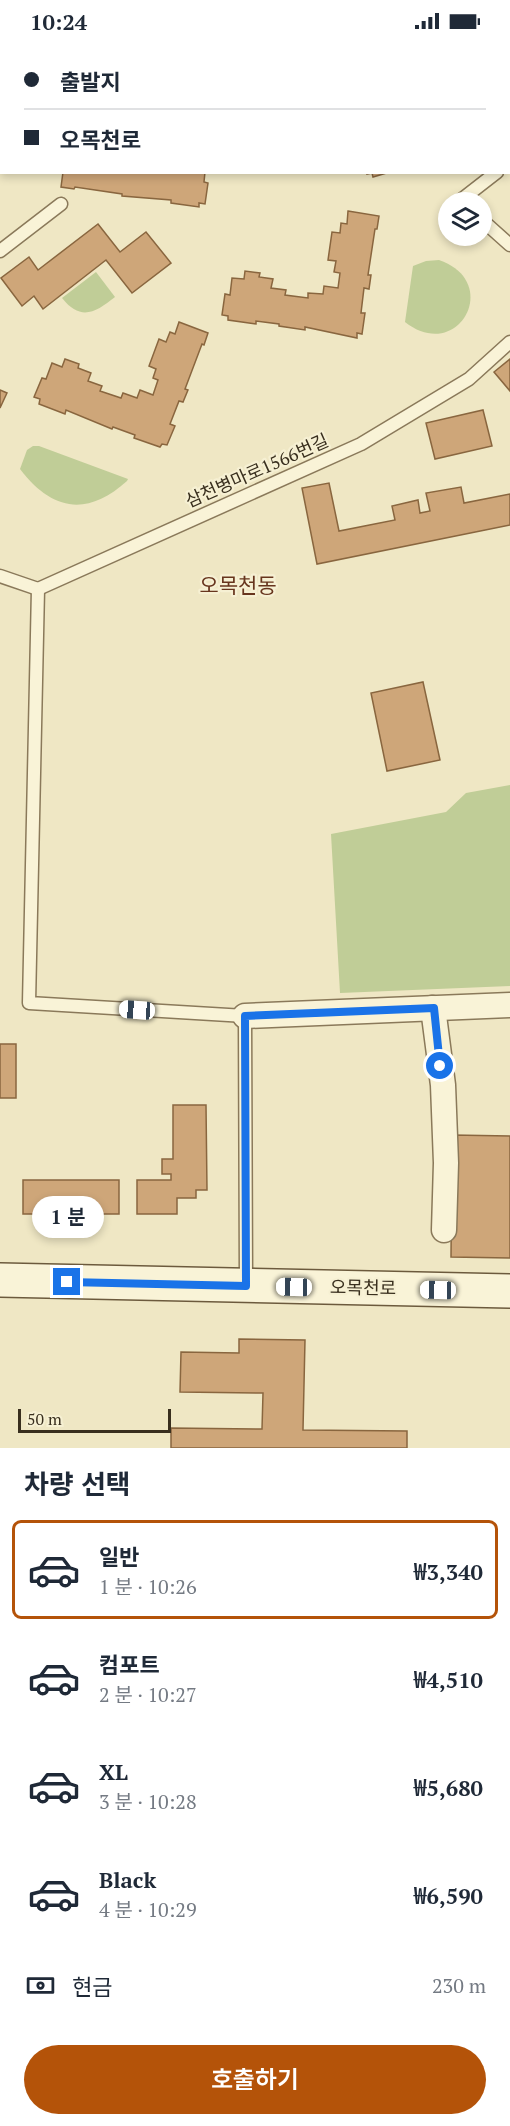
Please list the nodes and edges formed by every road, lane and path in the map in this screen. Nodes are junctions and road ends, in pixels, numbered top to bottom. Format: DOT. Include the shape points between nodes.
graph roads {
  1 [pos="494,174"];
  2 [pos="471,192"];
  3 [pos="61,204"];
  4 [pos="492,229"];
  5 [pos="510,246"];
  6 [pos="0,251"];
  7 [pos="510,342"];
  8 [pos="0,576"];
  9 [pos="38,589"];
  10 [pos="510,1005"];
  11 [pos="434,1008"];
  12 [pos="245,1016"];
  13 [pos="444,1230"];
  14 [pos="0,1280"];
  15 [pos="246,1286"];
  16 [pos="510,1291"];
  1 -- 2 [label="lane"];
  3 -- 6 [label="lane"];
  4 -- 5 [label="lane"];
  7 -- 9 [label="lane, 삼천병마로1566번길" via="469,379 361,444"];
  8 -- 9 [label="lane"];
  9 -- 12 [label="lane" via="29,1003"];
  10 -- 11 [label="street"];
  11 -- 12 [label="street"];
  11 -- 13 [label="street" via="443,1085"];
  12 -- 15 [label="lane"];
  14 -- 15 [label="street, 오목천로"];
  15 -- 16 [label="street, 오목천로"];
}
